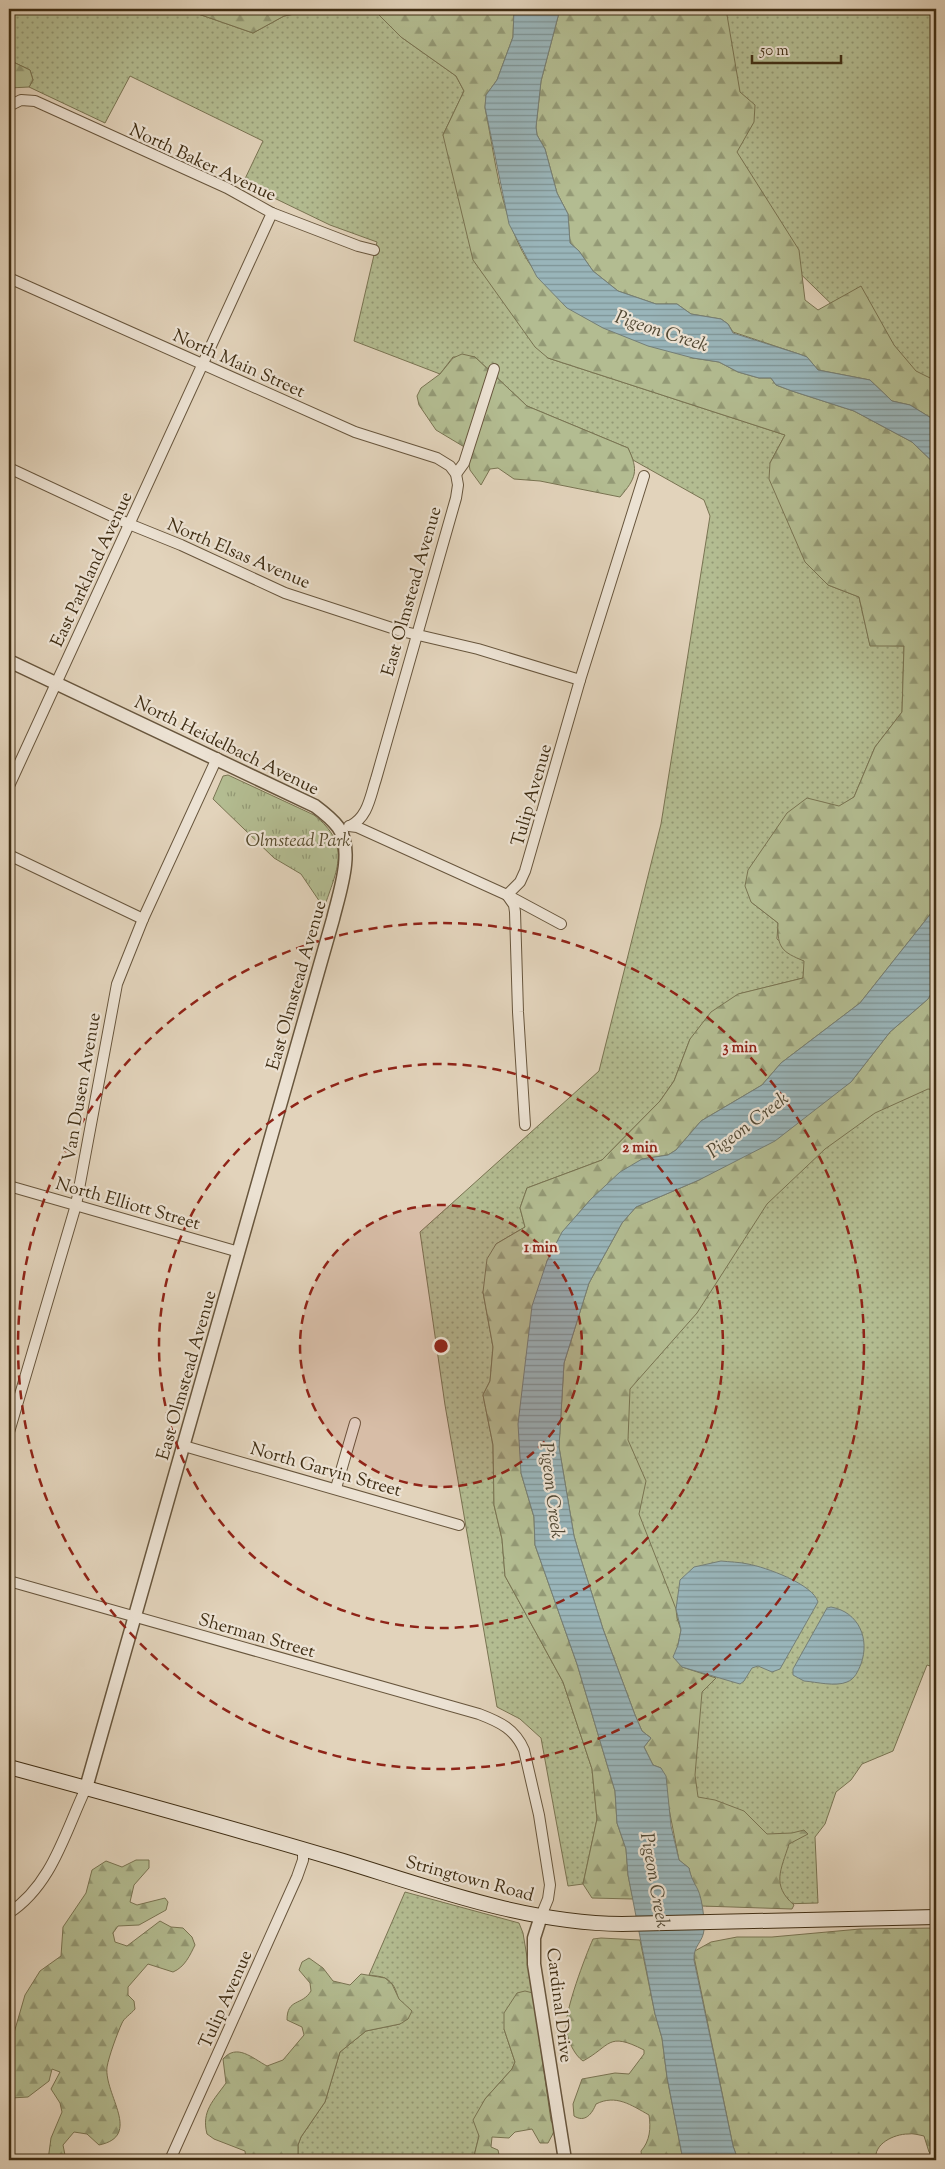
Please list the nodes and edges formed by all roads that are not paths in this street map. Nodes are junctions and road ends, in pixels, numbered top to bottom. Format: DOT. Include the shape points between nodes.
graph roads {
  1 [pos="9,106"];
  2 [pos="272,213"];
  3 [pos="374,250"];
  4 [pos="9,278"];
  5 [pos="203,365"];
  6 [pos="494,369"];
  7 [pos="9,468"];
  8 [pos="456,474"];
  9 [pos="644,476"];
  10 [pos="129,524"];
  11 [pos="417,634"];
  12 [pos="9,661"];
  13 [pos="580,680"];
  14 [pos="56,683"];
  15 [pos="217,758"];
  16 [pos="9,786"];
  17 [pos="344,827"];
  18 [pos="9,855"];
  19 [pos="507,895"];
  20 [pos="143,919"];
  21 [pos="561,924"];
  22 [pos="526,1126"];
  23 [pos="9,1186"];
  24 [pos="76,1205"];
  25 [pos="239,1252"];
  26 [pos="355,1423"];
  27 [pos="9,1432"];
  28 [pos="184,1446"];
  29 [pos="336,1488"];
  30 [pos="458,1525"];
  31 [pos="9,1581"];
  32 [pos="135,1617"];
  33 [pos="497,1721"];
  34 [pos="9,1767"];
  35 [pos="86,1788"];
  36 [pos="303,1849"];
  37 [pos="9,1913"];
  38 [pos="540,1916"];
  39 [pos="936,1917"];
  40 [pos="170,2160"];
  41 [pos="565,2160"];
  1 -- 2 [label="street, North Baker Avenue" via="20,100 35,101 227,188"];
  2 -- 3 [label="street, North Baker Avenue"];
  2 -- 5 [label="street, East Parkland Avenue"];
  4 -- 5 [label="street, North Main Street"];
  5 -- 8 [label="street, North Main Street" via="355,432 437,458"];
  5 -- 10 [label="street, East Parkland Avenue"];
  6 -- 8 [label="street" via="464,463"];
  7 -- 10 [label="street, North Elsas Avenue"];
  8 -- 11 [label="street, East Olmstead Avenue" via="456,498"];
  9 -- 13 [label="street, Tulip Avenue"];
  10 -- 11 [label="street, North Elsas Avenue" via="285,593"];
  10 -- 14 [label="street, East Parkland Avenue"];
  11 -- 13 [label="street, North Elsas Avenue"];
  11 -- 17 [label="street, East Olmstead Avenue" via="364,815"];
  12 -- 14 [label="street, North Heidelbach Avenue"];
  13 -- 19 [label="street, Tulip Avenue" via="526,872"];
  14 -- 15 [label="street, North Heidelbach Avenue"];
  14 -- 16 [label="street, East Parkland Avenue"];
  15 -- 17 [label="street, North Heidelbach Avenue" via="315,806"];
  15 -- 20 [label="street, Van Dusen Avenue"];
  17 -- 19 [label="street, North Heidelbach Avenue" via="357,827"];
  17 -- 25 [label="street, East Olmstead Avenue" via="346,847 339,893"];
  18 -- 20 [label="street"];
  19 -- 21 [label="street, North Heidelbach Avenue"];
  19 -- 22 [label="street" via="515,912"];
  20 -- 24 [label="street, Van Dusen Avenue" via="117,984"];
  23 -- 24 [label="street, North Elliott Street"];
  24 -- 25 [label="street, North Elliott Street"];
  24 -- 27 [label="street, Van Dusen Avenue"];
  25 -- 28 [label="street, East Olmstead Avenue"];
  26 -- 29 [label="street"];
  28 -- 29 [label="street, North Garvin Street"];
  28 -- 32 [label="street, East Olmstead Avenue"];
  29 -- 30 [label="street, North Garvin Street"];
  31 -- 32 [label="street, Sherman Street"];
  32 -- 33 [label="street, Sherman Street"];
  32 -- 35 [label="street, East Olmstead Avenue"];
  33 -- 38 [label="street, Cardinal Drive" via="509,1728 521,1742 528,1762 550,1885"];
  34 -- 35 [label="main road, Stringtown Road"];
  35 -- 36 [label="main road, Stringtown Road"];
  35 -- 37 [label="street, East Olmstead Avenue" via="41,1882"];
  36 -- 38 [label="main road, Stringtown Road"];
  36 -- 40 [label="street, Tulip Avenue" via="297,1877"];
  38 -- 39 [label="main road, Stringtown Road" via="580,1923 636,1924"];
  38 -- 41 [label="street, Cardinal Drive" via="534,1938 534,1964"];
}
